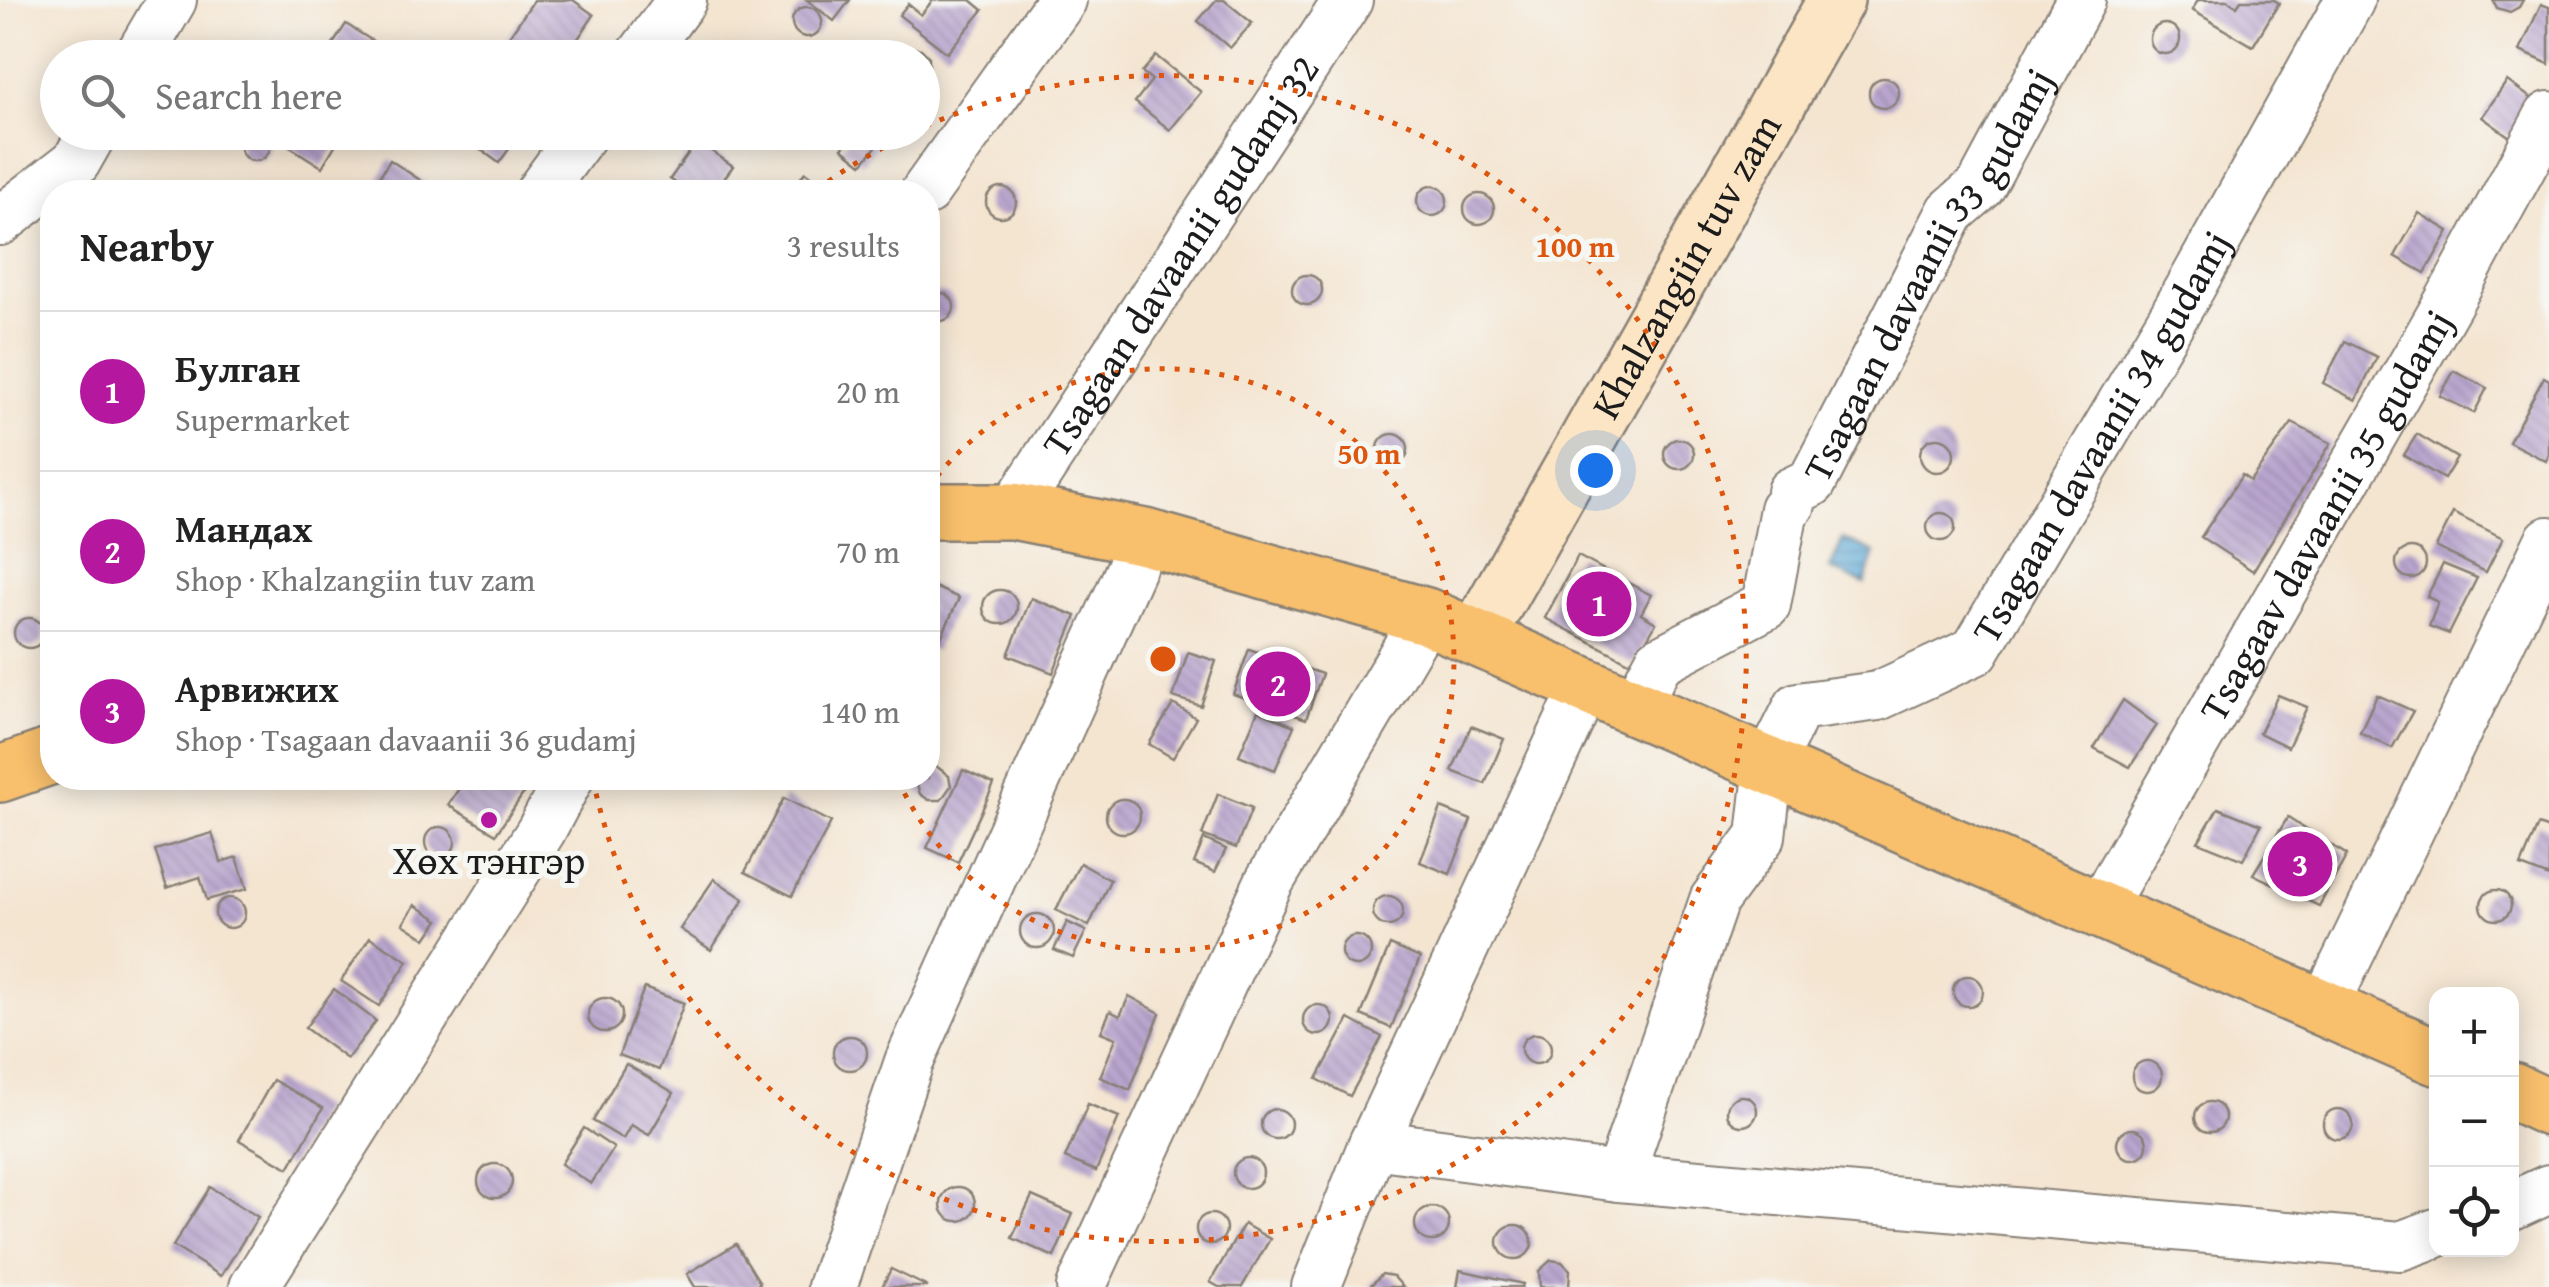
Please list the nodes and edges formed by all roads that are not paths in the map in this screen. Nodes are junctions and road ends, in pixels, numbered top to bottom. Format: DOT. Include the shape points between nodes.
graph roads {
  1 [pos="172,0"];
  2 [pos="682,0"];
  3 [pos="1062,0"];
  4 [pos="1348,0"];
  5 [pos="1836,0"];
  6 [pos="2081,0"];
  7 [pos="2350,0"];
  8 [pos="149,40"];
  9 [pos="653,40"];
  10 [pos="2549,116"];
  11 [pos="83,150"];
  12 [pos="571,150"];
  13 [pos="53,180"];
  14 [pos="549,180"];
  15 [pos="933,180"];
  16 [pos="40,190"];
  17 [pos="0,222"];
  18 [pos="940,511"];
  19 [pos="1013,511"];
  20 [pos="1144,537"];
  21 [pos="2549,541"];
  22 [pos="1426,616"];
  23 [pos="1477,636"];
  24 [pos="1610,695"];
  25 [pos="40,760"];
  26 [pos="1769,765"];
  27 [pos="0,774"];
  28 [pos="563,790"];
  29 [pos="2099,910"];
  30 [pos="2324,1007"];
  31 [pos="2429,1054"];
  32 [pos="2519,1094"];
  33 [pos="2549,1108"];
  34 [pos="1373,1144"];
  35 [pos="1620,1176"];
  36 [pos="2549,1189"];
  37 [pos="2519,1203"];
  38 [pos="2429,1236"];
  39 [pos="254,1287"];
  40 [pos="832,1287"];
  41 [pos="1080,1287"];
  42 [pos="1316,1287"];
  1 -- 8 [label="street"];
  2 -- 9 [label="street"];
  3 -- 15 [label="street"];
  4 -- 19 [label="street, Tsagaan davaanii gudamj 32"];
  5 -- 23 [label="street, Khalzangiin tuv zam"];
  6 -- 24 [label="street, Tsagaan davaanii 33 gudamj" via="1981,186 1951,212 1812,482 1791,492 1766,604"];
  7 -- 26 [label="street, Tsagaan davaanii 34 gudamj" via="1975,651 1878,696 1798,707"];
  10 -- 29 [label="street, Tsagaav davaanii 35 gudamj"];
  11 -- 13 [label="street"];
  12 -- 14 [label="street"];
  16 -- 17 [label="street"];
  18 -- 19 [label="highway"];
  19 -- 20 [label="highway"];
  20 -- 22 [label="highway"];
  20 -- 40 [label="street" via="909,1062"];
  21 -- 30 [label="street"];
  22 -- 23 [label="highway"];
  22 -- 41 [label="street" via="1270,882"];
  23 -- 24 [label="highway"];
  24 -- 26 [label="highway"];
  24 -- 34 [label="street"];
  25 -- 27 [label="highway"];
  26 -- 29 [label="highway"];
  26 -- 35 [label="street" via="1761,836 1714,900"];
  28 -- 39 [label="street"];
  29 -- 30 [label="highway"];
  30 -- 31 [label="highway"];
  32 -- 33 [label="highway"];
  34 -- 35 [label="street"];
  34 -- 42 [label="street"];
  35 -- 38 [label="street" via="2400,1246"];
  36 -- 37 [label="street"];
}
